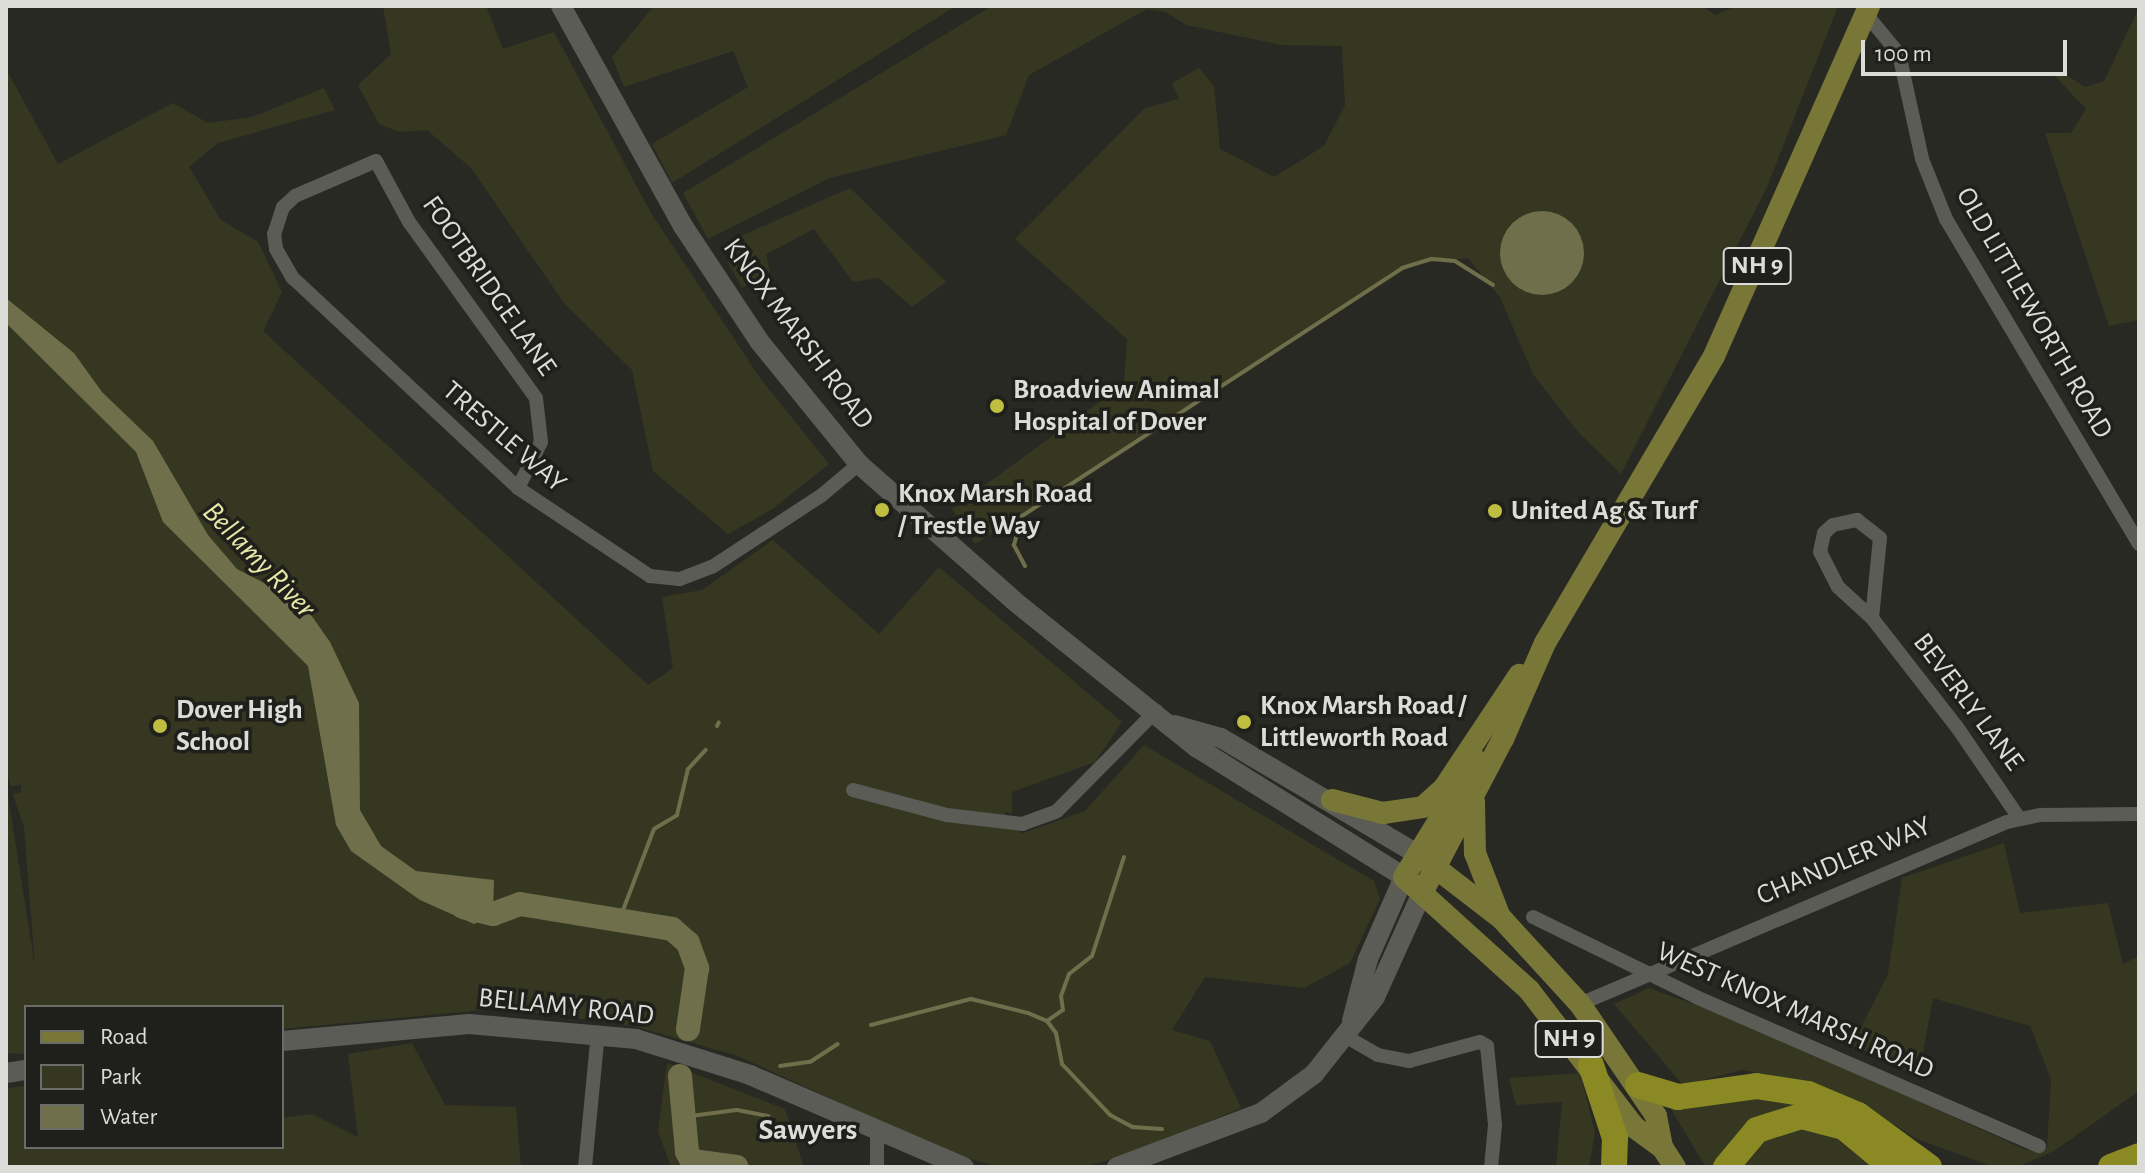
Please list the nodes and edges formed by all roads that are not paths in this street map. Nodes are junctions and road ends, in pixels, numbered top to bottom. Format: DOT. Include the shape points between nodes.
graph roads {
  1 [pos="561,6"];
  2 [pos="1867,10"];
  3 [pos="376,161"];
  4 [pos="859,464"];
  5 [pos="518,488"];
  6 [pos="2139,544"];
  7 [pos="1872,618"];
  8 [pos="1545,643"];
  9 [pos="1156,711"];
  10 [pos="1512,711"];
  11 [pos="1175,725"];
  12 [pos="853,790"];
  13 [pos="1476,790"];
  14 [pos="1332,800"];
  15 [pos="2139,814"];
  16 [pos="2019,818"];
  17 [pos="1426,860"];
  18 [pos="1404,877"];
  19 [pos="1422,893"];
  20 [pos="1533,917"];
  21 [pos="1502,919"];
  22 [pos="1643,973"];
  23 [pos="1580,1004"];
  24 [pos="1348,1029"];
  25 [pos="598,1033"];
  26 [pos="284,1041"];
  27 [pos="1591,1065"];
  28 [pos="1638,1085"];
  29 [pos="877,1133"];
  30 [pos="2039,1146"];
  31 [pos="1662,1147"];
  32 [pos="2139,1156"];
  33 [pos="585,1167"];
  34 [pos="877,1167"];
  35 [pos="964,1167"];
  36 [pos="1117,1167"];
  37 [pos="1491,1167"];
  38 [pos="1614,1167"];
  39 [pos="1675,1167"];
  40 [pos="1726,1167"];
  41 [pos="1892,1167"];
  42 [pos="1929,1167"];
  43 [pos="2111,1167"];
  1 -- 4 [label="main road, KNOX MARSH ROAD" via="683,226 759,341"];
  2 -- 6 [label="street, OLD LITTLEWORTH ROAD" via="1899,54 1916,136 1946,219"];
  2 -- 8 [label="main road, NH 9" via="1714,356 1629,510"];
  3 -- 5 [label="street, FOOTBRIDGE LANE" via="427,249 536,398 544,429"];
  3 -- 5 [label="street, TRESTLE WAY" via="295,196 275,222 276,249 293,278"];
  4 -- 5 [label="street, TRESTLE WAY" via="808,505 712,567 680,579 664,580 634,569"];
  4 -- 9 [label="main road, KNOX MARSH ROAD" via="1013,600"];
  7 -- 7 [label="street, BEVERLY LANE" via="1838,587 1820,552 1824,533 1845,521 1865,522 1880,538"];
  7 -- 16 [label="street, BEVERLY LANE"];
  8 -- 10 [label="main road, NH 9"];
  8 -- 14 [label="main road" via="1507,689 1444,788 1423,807 1383,813"];
  9 -- 11 [label="main road, KNOX MARSH ROAD"];
  9 -- 12 [label="street" via="1057,811 1022,824 947,815"];
  10 -- 13 [label="main road, NH 9"];
  10 -- 17 [label="main road, NH 9"];
  11 -- 14 [label="main road, KNOX MARSH ROAD" via="1221,738"];
  11 -- 18 [label="main road, KNOX MARSH ROAD" via="1233,771"];
  13 -- 17 [label="main road, NH 9"];
  13 -- 21 [label="main road, NH 9" via="1475,853"];
  14 -- 17 [label="main road, KNOX MARSH ROAD"];
  15 -- 16 [label="street, CHANDLER WAY"];
  16 -- 22 [label="street, CHANDLER WAY"];
  17 -- 18 [label="main road, NH 9"];
  17 -- 19 [label="main road, NH 9"];
  17 -- 21 [label="main road, KNOX MARSH ROAD"];
  18 -- 19 [label="main road, KNOX MARSH ROAD / NH 9"];
  18 -- 24 [label="main road" via="1368,959"];
  19 -- 24 [label="main road" via="1375,997"];
  19 -- 27 [label="main road, KNOX MARSH ROAD / NH 9" via="1496,956"];
  20 -- 22 [label="street, WEST KNOX MARSH ROAD"];
  21 -- 23 [label="main road, KNOX MARSH ROAD / NH 9"];
  22 -- 23 [label="street, CHANDLER WAY"];
  22 -- 30 [label="street, WEST KNOX MARSH ROAD"];
  23 -- 28 [label="main road, KNOX MARSH ROAD / NH 9"];
  24 -- 36 [label="main road" via="1314,1074 1278,1103"];
  24 -- 37 [label="street" via="1378,1055 1409,1061 1480,1042 1487,1046 1495,1125"];
  25 -- 26 [label="main road, BELLAMY ROAD" via="440,1024"];
  25 -- 29 [label="main road, BELLAMY ROAD" via="665,1046 750,1075"];
  25 -- 33 [label="street"];
  27 -- 31 [label="main road, KNOX MARSH ROAD / NH 9" via="1634,1127"];
  27 -- 38 [label="highway" via="1615,1138"];
  28 -- 31 [label="main road, KNOX MARSH ROAD / NH 9" via="1656,1116"];
  28 -- 42 [label="highway" via="1678,1097 1756,1086 1808,1094 1858,1115"];
  29 -- 34 [label="street"];
  29 -- 35 [label="main road, BELLAMY ROAD"];
  31 -- 39 [label="main road, KNOX MARSH ROAD / NH 9"];
  32 -- 43 [label="highway"];
  40 -- 41 [label="highway" via="1757,1130 1801,1116 1844,1127"];
}
